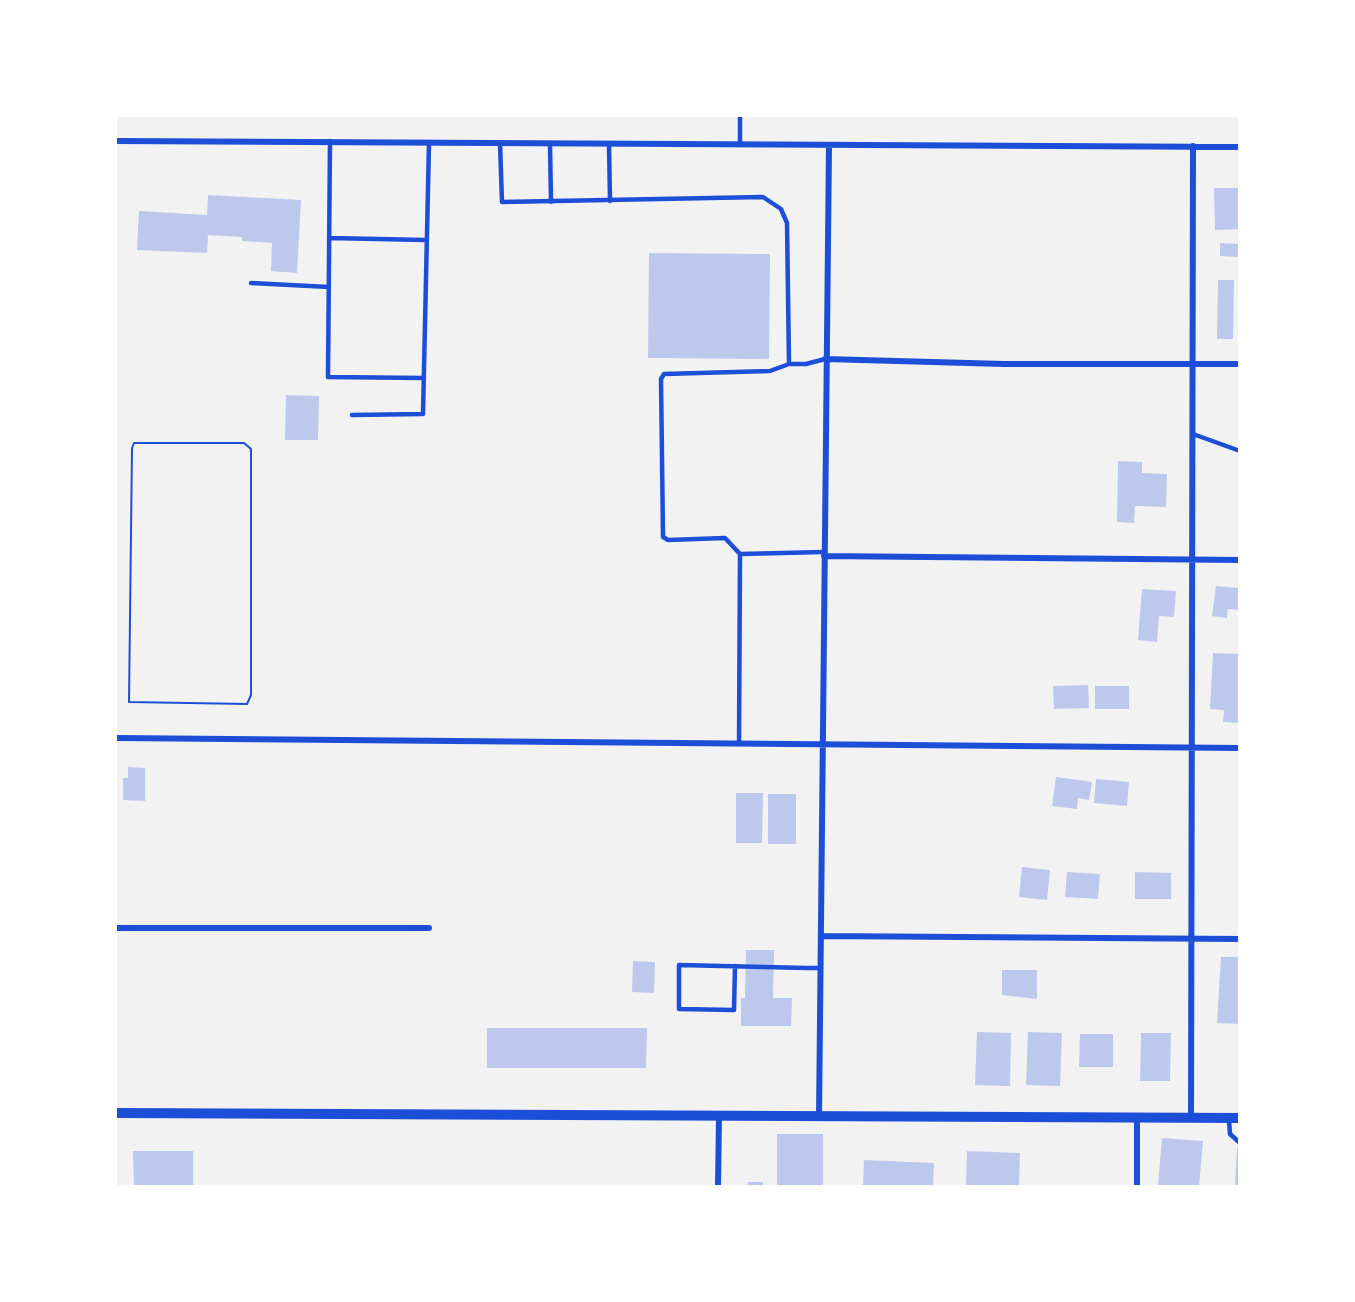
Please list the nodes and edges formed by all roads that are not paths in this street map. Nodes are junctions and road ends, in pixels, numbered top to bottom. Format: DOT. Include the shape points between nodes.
graph roads {
  1 [pos="740,116"];
  2 [pos="116,141"];
  3 [pos="330,141"];
  4 [pos="429,142"];
  5 [pos="500,143"];
  6 [pos="550,143"];
  7 [pos="609,144"];
  8 [pos="740,145"];
  9 [pos="829,146"];
  10 [pos="1193,146"];
  11 [pos="1239,147"];
  12 [pos="610,201"];
  13 [pos="551,202"];
  14 [pos="329,238"];
  15 [pos="426,240"];
  16 [pos="251,283"];
  17 [pos="329,287"];
  18 [pos="825,359"];
  19 [pos="789,364"];
  20 [pos="1194,364"];
  21 [pos="1239,364"];
  22 [pos="424,378"];
  23 [pos="352,415"];
  24 [pos="1193,434"];
  25 [pos="1239,451"];
  26 [pos="740,554"];
  27 [pos="824,554"];
  28 [pos="1193,560"];
  29 [pos="1239,560"];
  30 [pos="116,738"];
  31 [pos="739,744"];
  32 [pos="822,745"];
  33 [pos="1191,748"];
  34 [pos="1239,748"];
  35 [pos="116,928"];
  36 [pos="429,928"];
  37 [pos="822,936"];
  38 [pos="1192,939"];
  39 [pos="1239,939"];
  40 [pos="735,966"];
  41 [pos="821,968"];
  42 [pos="116,1113"];
  43 [pos="719,1116"];
  44 [pos="819,1116"];
  45 [pos="1137,1118"];
  46 [pos="1191,1118"];
  47 [pos="1234,1118"];
  48 [pos="1239,1143"];
  49 [pos="718,1186"];
  50 [pos="1137,1186"];
  1 -- 8 [label="lane"];
  2 -- 3 [label="street"];
  3 -- 4 [label="street"];
  3 -- 14 [label="lane"];
  4 -- 5 [label="street"];
  4 -- 15 [label="lane"];
  5 -- 6 [label="street"];
  5 -- 13 [label="lane" via="502,202"];
  6 -- 7 [label="street"];
  6 -- 13 [label="lane"];
  7 -- 8 [label="street"];
  7 -- 12 [label="lane"];
  8 -- 9 [label="street"];
  9 -- 10 [label="street"];
  9 -- 18 [label="street"];
  10 -- 11 [label="street"];
  10 -- 20 [label="street"];
  12 -- 13 [label="lane"];
  12 -- 19 [label="lane" via="763,197 781,209 787,223"];
  14 -- 15 [label="lane"];
  14 -- 17 [label="lane"];
  15 -- 22 [label="lane"];
  16 -- 17 [label="lane"];
  17 -- 22 [label="lane" via="328,377"];
  18 -- 19 [label="lane"];
  18 -- 20 [label="street"];
  18 -- 27 [label="street"];
  19 -- 26 [label="lane" via="770,371 664,374 662,379 663,537 725,538"];
  20 -- 21 [label="street"];
  20 -- 24 [label="street"];
  22 -- 23 [label="lane" via="423,414"];
  24 -- 25 [label="lane"];
  24 -- 28 [label="street"];
  26 -- 27 [label="lane"];
  26 -- 31 [label="lane"];
  27 -- 28 [label="street"];
  27 -- 32 [label="street"];
  28 -- 29 [label="street"];
  28 -- 33 [label="street"];
  30 -- 31 [label="street"];
  31 -- 32 [label="street"];
  32 -- 33 [label="street"];
  32 -- 37 [label="street"];
  33 -- 34 [label="street"];
  33 -- 38 [label="street"];
  35 -- 36 [label="street"];
  37 -- 38 [label="street"];
  37 -- 41 [label="street"];
  38 -- 39 [label="street"];
  38 -- 46 [label="street"];
  40 -- 40 [label="lane" via="679,965 680,1009 734,1010"];
  40 -- 41 [label="lane"];
  41 -- 44 [label="street"];
  42 -- 43 [label="street"];
  43 -- 44 [label="street"];
  43 -- 49 [label="street"];
  44 -- 45 [label="street"];
  45 -- 46 [label="street"];
  45 -- 50 [label="street"];
  46 -- 47 [label="street"];
  47 -- 48 [label="lane" via="1230,1134"];
}
